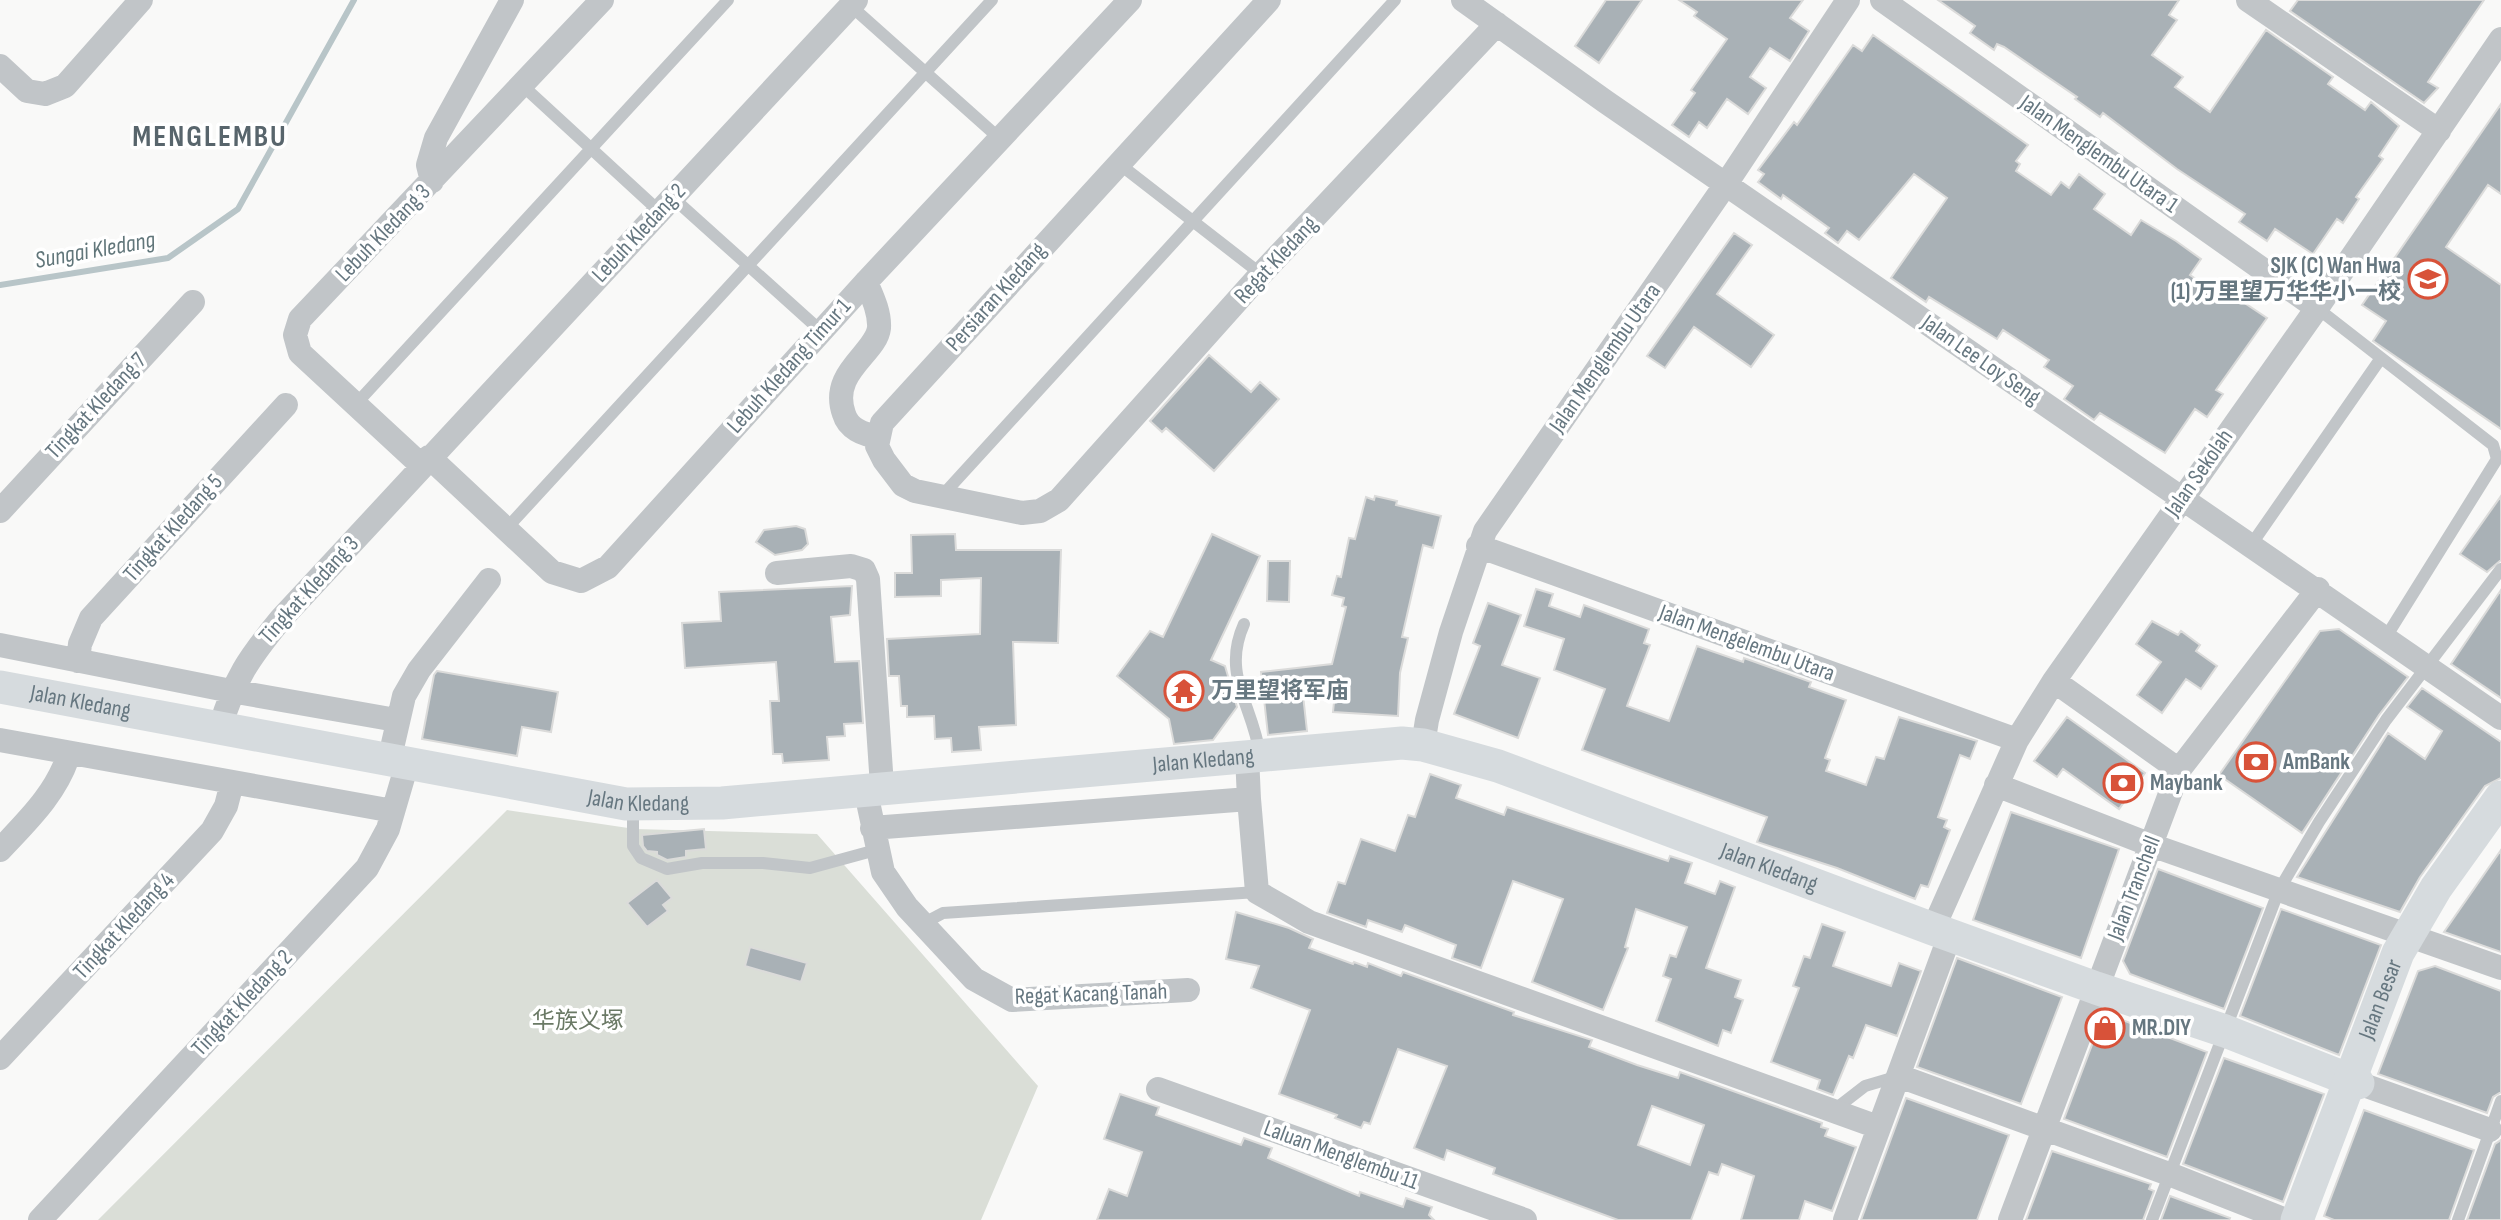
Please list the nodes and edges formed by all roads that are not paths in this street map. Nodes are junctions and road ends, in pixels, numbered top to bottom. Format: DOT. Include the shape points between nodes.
graph roads {
  1 [pos="141,0"];
  2 [pos="512,0"];
  3 [pos="602,0"];
  4 [pos="729,0"];
  5 [pos="992,0"];
  6 [pos="1130,0"];
  7 [pos="1269,0"];
  8 [pos="1395,0"];
  9 [pos="1464,0"];
  10 [pos="1848,0"];
  11 [pos="1882,0"];
  12 [pos="2248,0"];
  13 [pos="854,3"];
  14 [pos="1497,24"];
  15 [pos="2501,39"];
  16 [pos="0,66"];
  17 [pos="924,71"];
  18 [pos="523,86"];
  19 [pos="2439,131"];
  20 [pos="999,138"];
  21 [pos="591,149"];
  22 [pos="1118,163"];
  23 [pos="432,181"];
  24 [pos="1726,184"];
  25 [pos="665,204"];
  26 [pos="1195,223"];
  27 [pos="748,265"];
  28 [pos="1261,274"];
  29 [pos="866,282"];
  30 [pos="193,302"];
  31 [pos="2317,308"];
  32 [pos="821,331"];
  33 [pos="2381,358"];
  34 [pos="356,404"];
  35 [pos="286,405"];
  36 [pos="877,436"];
  37 [pos="425,461"];
  38 [pos="940,498"];
  39 [pos="2181,498"];
  40 [pos="0,511"];
  41 [pos="506,529"];
  42 [pos="2251,545"];
  43 [pos="1478,546"];
  44 [pos="2501,569"];
  45 [pos="776,573"];
  46 [pos="489,580"];
  47 [pos="2318,589"];
  48 [pos="1244,624"];
  49 [pos="2386,637"];
  50 [pos="0,645"];
  51 [pos="78,661"];
  52 [pos="2429,666"];
  53 [pos="2054,681"];
  54 [pos="0,687"];
  55 [pos="231,691"];
  56 [pos="2501,718"];
  57 [pos="396,720"];
  58 [pos="220,728"];
  59 [pos="0,740"];
  60 [pos="2017,740"];
  61 [pos="1423,745"];
  62 [pos="69,754"];
  63 [pos="1253,756"];
  64 [pos="398,762"];
  65 [pos="2179,770"];
  66 [pos="232,783"];
  67 [pos="1996,785"];
  68 [pos="873,787"];
  69 [pos="2501,797"];
  70 [pos="1249,799"];
  71 [pos="633,804"];
  72 [pos="393,811"];
  73 [pos="2501,817"];
  74 [pos="874,839"];
  75 [pos="2151,845"];
  76 [pos="0,850"];
  77 [pos="2279,890"];
  78 [pos="1257,892"];
  79 [pos="924,923"];
  80 [pos="1941,932"];
  81 [pos="2415,938"];
  82 [pos="2501,968"];
  83 [pos="2096,988"];
  84 [pos="1188,990"];
  85 [pos="2225,1031"];
  86 [pos="0,1058"];
  87 [pos="1899,1076"];
  88 [pos="2354,1082"];
  89 [pos="1158,1089"];
  90 [pos="2501,1101"];
  91 [pos="1834,1110"];
  92 [pos="1878,1126"];
  93 [pos="2045,1128"];
  94 [pos="2490,1130"];
  95 [pos="2169,1174"];
  96 [pos="40,1220"];
  97 [pos="1525,1220"];
  98 [pos="1845,1220"];
  99 [pos="2010,1220"];
  100 [pos="2152,1220"];
  101 [pos="2286,1220"];
  102 [pos="2297,1220"];
  103 [pos="2309,1220"];
  104 [pos="2458,1220"];
  1 -- 16 [label="street" via="65,86 45,94 27,91"];
  2 -- 23 [label="street" via="436,138 428,165"];
  3 -- 18 [label="street, Lebuh Kledang 3"];
  4 -- 21 [label="lane"];
  5 -- 17 [label="lane"];
  6 -- 20 [label="street, Lebuh Kledang Timur 1"];
  7 -- 22 [label="street, Persiaran Kledang"];
  8 -- 26 [label="lane"];
  9 -- 14 [label="street, Jalan Lee Loy Seng"];
  10 -- 24 [label="street, Jalan Menglembu Utara"];
  11 -- 31 [label="street, Jalan Menglembu Utara 1"];
  12 -- 19 [label="street"];
  13 -- 17 [label="lane"];
  13 -- 25 [label="street, Lebuh Kledang 2"];
  14 -- 24 [label="street, Jalan Lee Loy Seng"];
  14 -- 28 [label="street, Regat Kledang"];
  15 -- 19 [label="street, Jalan Sekolah"];
  17 -- 20 [label="lane"];
  17 -- 27 [label="lane"];
  18 -- 21 [label="lane"];
  18 -- 23 [label="street, Lebuh Kledang 3"];
  19 -- 31 [label="street, Jalan Sekolah"];
  20 -- 29 [label="street, Lebuh Kledang Timur 1"];
  21 -- 25 [label="lane"];
  21 -- 34 [label="lane"];
  22 -- 26 [label="lane"];
  22 -- 36 [label="street, Persiaran Kledang" via="892,410"];
  23 -- 34 [label="street, Lebuh Kledang 3" via="300,319 295,335 300,352"];
  24 -- 39 [label="street, Jalan Lee Loy Seng"];
  24 -- 43 [label="street, Jalan Menglembu Utara"];
  25 -- 27 [label="lane"];
  25 -- 37 [label="street, Lebuh Kledang 2"];
  26 -- 28 [label="lane"];
  26 -- 38 [label="lane"];
  27 -- 32 [label="lane"];
  27 -- 41 [label="lane"];
  28 -- 38 [label="street, Regat Kledang" via="1059,500 1040,511 1022,513"];
  29 -- 32 [label="street, Lebuh Kledang Timur 1"];
  29 -- 36 [label="street" via="878,311 879,331 845,380 840,405 846,423"];
  30 -- 40 [label="street, Tingkat Kledang 7"];
  31 -- 33 [label="lane"];
  31 -- 39 [label="street, Jalan Sekolah"];
  32 -- 41 [label="street, Lebuh Kledang Timur 1" via="608,567 581,582 552,572"];
  33 -- 42 [label="lane"];
  33 -- 49 [label="lane" via="2493,445 2497,453"];
  34 -- 37 [label="street, Lebuh Kledang 3"];
  35 -- 51 [label="street, Tingkat Kledang 5" via="91,618"];
  36 -- 38 [label="street" via="884,460 903,485"];
  37 -- 41 [label="street, Lebuh Kledang Timur 1"];
  37 -- 55 [label="street, Tingkat Kledang 3" via="281,619 250,656"];
  39 -- 42 [label="street, Jalan Lee Loy Seng"];
  39 -- 53 [label="street, Jalan Sekolah"];
  42 -- 47 [label="street, Jalan Lee Loy Seng"];
  43 -- 60 [label="street, Jalan Mengelembu Utara"];
  43 -- 61 [label="street, Jalan Menglembu Utara"];
  44 -- 52 [label="lane"];
  45 -- 68 [label="street, Regat Kacang Tanah" via="851,566 863,570 868,579"];
  46 -- 57 [label="street, Tingkat Kledang 2" via="419,670"];
  47 -- 49 [label="street, Jalan Lee Loy Seng"];
  47 -- 65 [label="street, Jalan Tranchell"];
  48 -- 63 [label="lane" via="1234,664 1257,734"];
  49 -- 52 [label="street, Jalan Lee Loy Seng"];
  50 -- 51 [label="street"];
  51 -- 55 [label="street"];
  52 -- 56 [label="street, Jalan Lee Loy Seng"];
  52 -- 77 [label="lane" via="2386,720"];
  53 -- 60 [label="street, Jalan Sekolah"];
  53 -- 65 [label="street"];
  54 -- 58 [label="main road, Jalan Kledang"];
  55 -- 57 [label="street"];
  55 -- 58 [label="street, Tingkat Kledang 3"];
  57 -- 64 [label="street, Tingkat Kledang 2"];
  58 -- 64 [label="main road, Jalan Kledang"];
  59 -- 62 [label="street"];
  60 -- 67 [label="street, Jalan Sekolah"];
  61 -- 63 [label="main road, Jalan Kledang"];
  61 -- 80 [label="main road, Jalan Kledang" via="1498,766"];
  62 -- 66 [label="street"];
  62 -- 76 [label="street" via="48,799"];
  63 -- 68 [label="main road, Jalan Kledang"];
  63 -- 70 [label="street"];
  64 -- 71 [label="main road, Jalan Kledang"];
  64 -- 72 [label="street, Tingkat Kledang 2"];
  65 -- 75 [label="street, Jalan Tranchell"];
  66 -- 72 [label="street"];
  66 -- 86 [label="street, Tingkat Kledang 4" via="212,831"];
  67 -- 75 [label="street"];
  67 -- 80 [label="street, Jalan Sekolah"];
  68 -- 71 [label="main road, Jalan Kledang" via="722,803"];
  68 -- 74 [label="street, Regat Kacang Tanah"];
  69 -- 81 [label="main road, Jalan Besar" via="2436,888"];
  70 -- 74 [label="street"];
  70 -- 78 [label="street"];
  71 -- 74 [label="lane" via="633,846 641,858 667,869 702,863 810,868"];
  72 -- 96 [label="street, Tingkat Kledang 2" via="367,868"];
  73 -- 81 [label="main road, Jalan Besar"];
  74 -- 79 [label="street, Regat Kacang Tanah" via="883,872"];
  75 -- 77 [label="street"];
  75 -- 83 [label="street, Jalan Tranchell"];
  77 -- 81 [label="street"];
  77 -- 85 [label="lane"];
  78 -- 79 [label="lane" via="943,913"];
  78 -- 91 [label="street" via="1309,922"];
  79 -- 84 [label="street, Regat Kacang Tanah" via="974,979 1012,1000"];
  80 -- 83 [label="main road, Jalan Kledang"];
  80 -- 87 [label="street, Jalan Sekolah"];
  81 -- 82 [label="street"];
  81 -- 88 [label="main road, Jalan Besar"];
  83 -- 85 [label="main road, Jalan Kledang"];
  83 -- 93 [label="street, Jalan Tranchell"];
  85 -- 88 [label="main road, Jalan Kledang"];
  85 -- 95 [label="lane"];
  87 -- 91 [label="lane" via="1865,1086"];
  87 -- 92 [label="street, Jalan Sekolah"];
  87 -- 93 [label="street"];
  88 -- 94 [label="street"];
  88 -- 102 [label="main road, Jalan Besar"];
  88 -- 103 [label="main road, Jalan Besar"];
  89 -- 97 [label="street, Laluan Menglembu 11"];
  90 -- 94 [label="lane"];
  91 -- 92 [label="street"];
  92 -- 98 [label="street, Jalan Sekolah"];
  93 -- 95 [label="street"];
  93 -- 99 [label="street, Jalan Tranchell"];
  94 -- 104 [label="lane"];
  95 -- 100 [label="lane"];
  95 -- 101 [label="street"];
}
